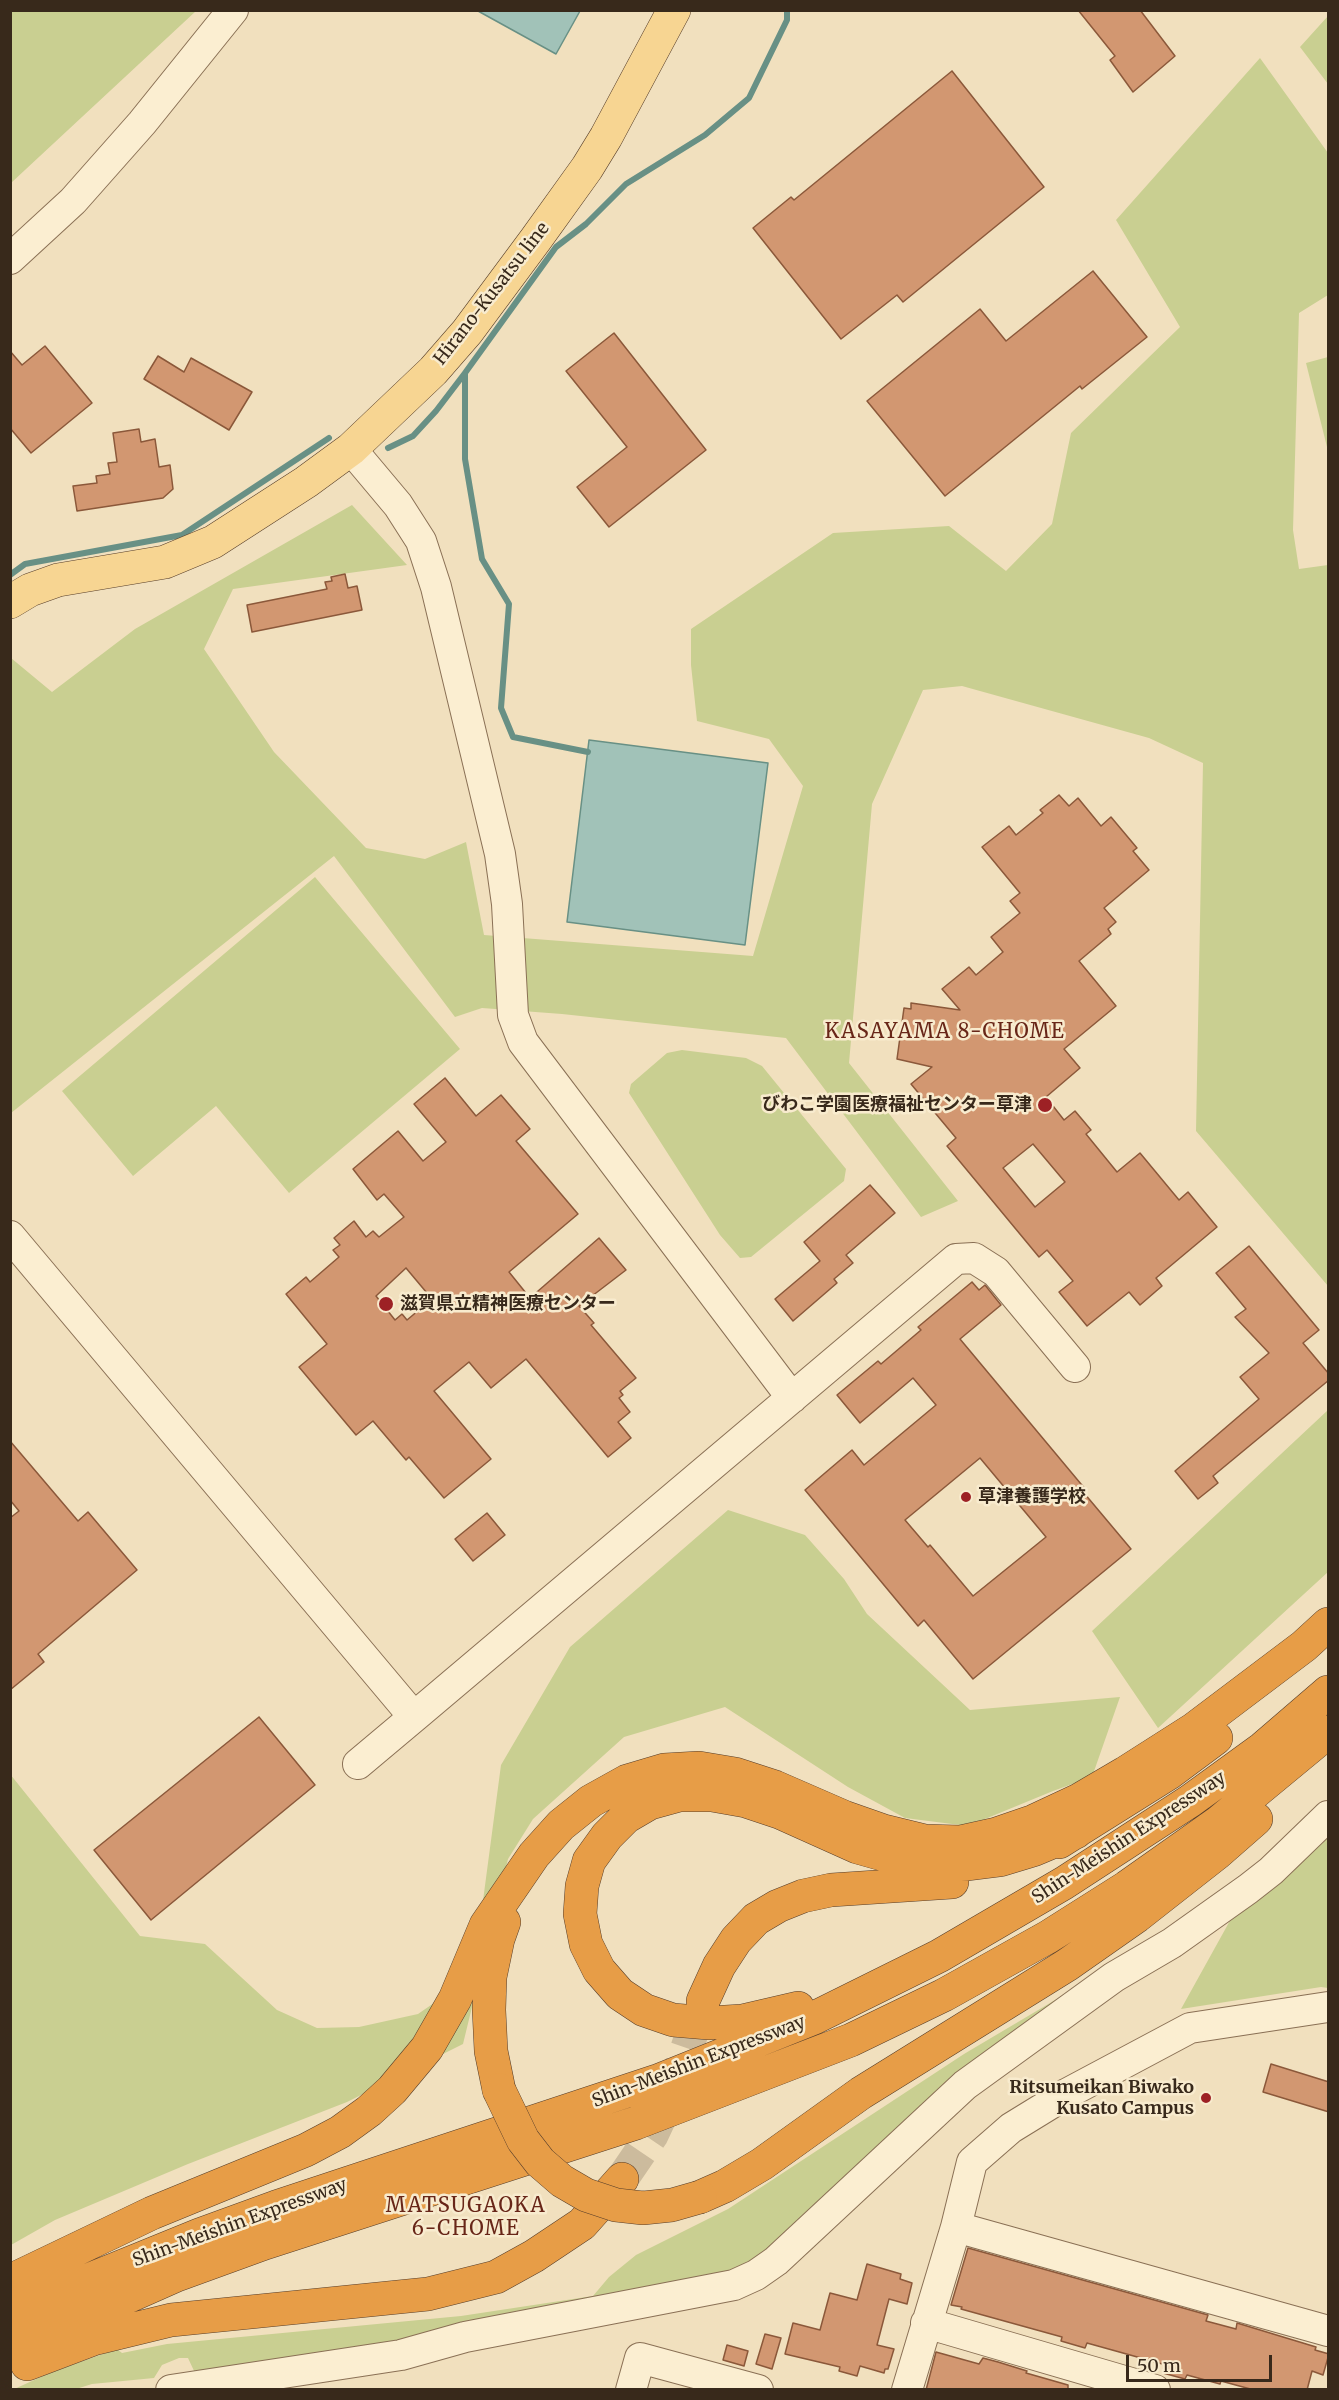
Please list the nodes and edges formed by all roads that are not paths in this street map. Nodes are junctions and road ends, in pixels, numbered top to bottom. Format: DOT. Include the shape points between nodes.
graph roads {
  1 [pos="233,10"];
  2 [pos="674,10"];
  3 [pos="10,259"];
  4 [pos="351,448"];
  5 [pos="10,602"];
  6 [pos="10,1236"];
  7 [pos="1075,1367"];
  8 [pos="792,1398"];
  9 [pos="1329,1624"];
  10 [pos="1329,1651"];
  11 [pos="1329,1692"];
  12 [pos="414,1717"];
  13 [pos="1329,1732"];
  14 [pos="1329,1754"];
  15 [pos="358,1764"];
  16 [pos="1329,1816"];
  17 [pos="1076,1832"];
  18 [pos="534,1855"];
  19 [pos="939,1956"];
  20 [pos="703,2001"];
  21 [pos="1329,2007"];
  22 [pos="621,2178"];
  23 [pos="956,2227"];
  24 [pos="10,2281"];
  25 [pos="10,2315"];
  26 [pos="926,2323"];
  27 [pos="1329,2331"];
  28 [pos="10,2349"];
  29 [pos="10,2372"];
  30 [pos="171,2390"];
  31 [pos="630,2390"];
  32 [pos="758,2390"];
  33 [pos="907,2390"];
  34 [pos="1155,2390"];
  1 -- 3 [label="street" via="73,201"];
  2 -- 4 [label="main road, Hirano-Kusatsu line" via="601,145 530,248 433,371"];
  4 -- 5 [label="main road, Hirano-Kusatsu line" via="213,542 165,562 58,580"];
  4 -- 8 [label="street" via="398,505 421,541 436,587 500,854 513,1015 523,1042"];
  6 -- 12 [label="street"];
  7 -- 8 [label="street" via="996,1272 974,1258 956,1259"];
  8 -- 12 [label="street"];
  9 -- 18 [label="highway" via="1194,1729 1125,1773 1070,1804 996,1834 960,1842 925,1840 884,1831 775,1787 699,1768 664,1770 627,1781 591,1801 561,1825"];
  10 -- 17 [label="highway" via="1169,1773"];
  11 -- 19 [label="highway, Shin-Meishin Expressway" via="1263,1748 1190,1801 1064,1883"];
  12 -- 15 [label="street"];
  13 -- 28 [label="highway, Shin-Meishin Expressway" via="1219,1822 1127,1887 1048,1937 851,2040 636,2123 177,2275"];
  14 -- 18 [label="highway, bridge" via="1216,1854 1119,1928 1007,2004 861,2092 762,2164 725,2186 672,2205 616,2205 586,2195 562,2181 523,2140 499,2090 491,2051 490,1977 512,1901"];
  16 -- 30 [label="street" via="1248,1890 1172,1943 1114,1977 965,2085 776,2261 756,2275 734,2285 465,2337 401,2355"];
  17 -- 19 [label="highway" via="1000,1860 938,1865 910,1862 857,1847 746,1801 679,1795 650,1803 626,1817 589,1861 582,1886 580,1914 586,1944 599,1970 620,1994 644,2010 673,2020 709,2023 774,2014 809,2005"];
  17 -- 20 [label="highway" via="1031,1858 970,1880 831,1890 778,1906 756,1919 735,1940"];
  18 -- 24 [label="highway" via="486,1925 455,1999 427,2048 369,2111 306,2150 152,2213"];
  19 -- 25 [label="highway, Shin-Meishin Expressway" via="748,2046 210,2230"];
  21 -- 23 [label="street" via="1190,2028 1068,2093 1011,2128 972,2162"];
  22 -- 29 [label="highway" via="582,2224 495,2277 428,2294 171,2320 93,2339"];
  23 -- 26 [label="street"];
  23 -- 27 [label="street"];
  26 -- 33 [label="street"];
  26 -- 34 [label="street"];
  31 -- 32 [label="street" via="640,2358"];
}
